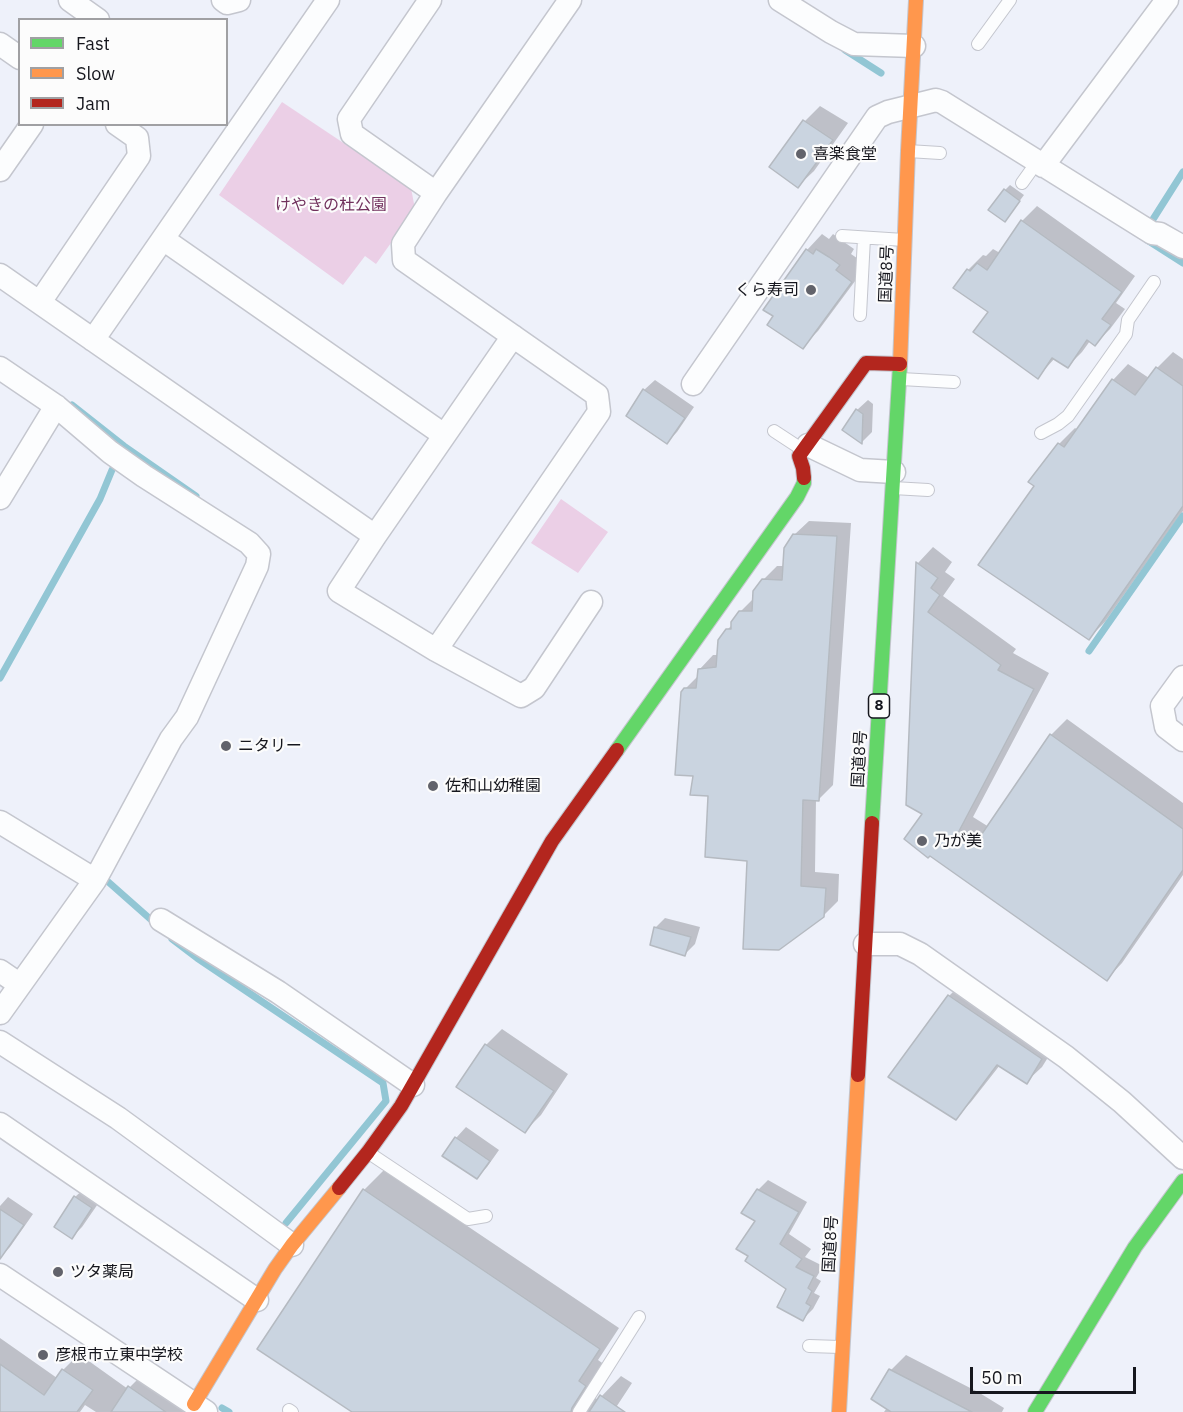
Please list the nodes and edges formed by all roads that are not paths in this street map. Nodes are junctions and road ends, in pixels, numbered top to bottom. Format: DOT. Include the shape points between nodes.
graph roads {
  1 [pos="70,0"];
  2 [pos="223,0"];
  3 [pos="239,0"];
  4 [pos="328,0"];
  5 [pos="429,0"];
  6 [pos="570,0"];
  7 [pos="780,0"];
  8 [pos="916,0"];
  9 [pos="1010,0"];
  10 [pos="1167,0"];
  11 [pos="95,18"];
  12 [pos="0,44"];
  13 [pos="978,44"];
  14 [pos="914,46"];
  15 [pos="18,57"];
  16 [pos="910,107"];
  17 [pos="235,115"];
  18 [pos="31,126"];
  19 [pos="120,126"];
  20 [pos="908,151"];
  21 [pos="940,153"];
  22 [pos="1040,164"];
  23 [pos="0,170"];
  24 [pos="1022,183"];
  25 [pos="436,193"];
  26 [pos="842,236"];
  27 [pos="864,238"];
  28 [pos="163,239"];
  29 [pos="905,241"];
  30 [pos="1183,247"];
  31 [pos="0,274"];
  32 [pos="1154,282"];
  33 [pos="40,302"];
  34 [pos="860,315"];
  35 [pos="513,336"];
  36 [pos="93,340"];
  37 [pos="900,364"];
  38 [pos="0,368"];
  39 [pos="900,379"];
  40 [pos="954,382"];
  41 [pos="693,384"];
  42 [pos="56,406"];
  43 [pos="774,431"];
  44 [pos="1041,433"];
  45 [pos="444,435"];
  46 [pos="805,448"];
  47 [pos="893,480"];
  48 [pos="928,490"];
  49 [pos="0,498"];
  50 [pos="375,536"];
  51 [pos="591,602"];
  52 [pos="436,650"];
  53 [pos="1183,677"];
  54 [pos="1183,740"];
  55 [pos="0,822"];
  56 [pos="95,880"];
  57 [pos="162,920"];
  58 [pos="865,944"];
  59 [pos="0,971"];
  60 [pos="19,984"];
  61 [pos="0,1013"];
  62 [pos="0,1042"];
  63 [pos="418,1081"];
  64 [pos="0,1124"];
  65 [pos="368,1152"];
  66 [pos="1183,1158"];
  67 [pos="1183,1181"];
  68 [pos="486,1216"];
  69 [pos="292,1245"];
  70 [pos="0,1275"];
  71 [pos="257,1300"];
  72 [pos="639,1317"];
  73 [pos="809,1346"];
  74 [pos="842,1347"];
  75 [pos="200,1408"];
  76 [pos="579,1412"];
  77 [pos="839,1412"];
  78 [pos="1035,1412"];
  1 -- 11 [label="street"];
  2 -- 3 [label="street"];
  4 -- 17 [label="street"];
  5 -- 25 [label="street" via="350,119 352,134"];
  6 -- 25 [label="street"];
  7 -- 14 [label="street" via="854,44"];
  8 -- 14 [label="main road, 国道8号 / 8"];
  9 -- 13 [label="lane"];
  10 -- 22 [label="street"];
  12 -- 15 [label="street"];
  14 -- 16 [label="main road, 国道8号 / 8"];
  16 -- 20 [label="main road, 国道8号 / 8"];
  16 -- 22 [label="street" via="942,102"];
  16 -- 41 [label="street" via="877,117"];
  17 -- 28 [label="street"];
  18 -- 23 [label="street"];
  19 -- 33 [label="street" via="137,138 139,156"];
  20 -- 21 [label="lane"];
  20 -- 29 [label="main road, 国道8号 / 8"];
  22 -- 24 [label="lane"];
  22 -- 30 [label="street" via="1152,233"];
  25 -- 35 [label="street" via="404,244 404,260"];
  26 -- 27 [label="lane"];
  27 -- 29 [label="lane"];
  27 -- 34 [label="lane"];
  28 -- 36 [label="street"];
  28 -- 45 [label="street"];
  29 -- 37 [label="main road, 国道8号 / 8"];
  31 -- 33 [label="street"];
  32 -- 44 [label="lane" via="1128,320 1126,334 1068,416"];
  33 -- 36 [label="street"];
  35 -- 45 [label="street"];
  35 -- 52 [label="street" via="597,395 599,412"];
  36 -- 50 [label="street"];
  37 -- 39 [label="main road, 国道8号 / 8"];
  37 -- 46 [label="main road" via="866,363"];
  38 -- 42 [label="street"];
  39 -- 40 [label="lane"];
  39 -- 47 [label="main road, 国道8号 / 8"];
  42 -- 49 [label="street"];
  42 -- 56 [label="street" via="110,452 249,543 259,554 257,566 187,717 171,739"];
  43 -- 46 [label="lane"];
  45 -- 50 [label="street"];
  46 -- 47 [label="street"];
  46 -- 63 [label="main road" via="799,456 804,483 797,497 552,841"];
  47 -- 48 [label="lane"];
  47 -- 58 [label="main road, 国道8号 / 8"];
  50 -- 52 [label="street" via="339,591"];
  51 -- 52 [label="street" via="534,688 521,696"];
  53 -- 54 [label="street" via="1162,706 1166,727"];
  55 -- 56 [label="street"];
  56 -- 60 [label="street"];
  57 -- 63 [label="street"];
  58 -- 66 [label="street" via="900,945 920,954 1126,1097"];
  58 -- 74 [label="main road, 国道8号 / 8"];
  59 -- 60 [label="street"];
  60 -- 61 [label="street"];
  62 -- 69 [label="street" via="118,1118"];
  63 -- 65 [label="main road"];
  64 -- 71 [label="street"];
  65 -- 68 [label="lane" via="468,1219"];
  65 -- 69 [label="main road"];
  67 -- 78 [label="main road" via="1135,1247"];
  69 -- 71 [label="main road"];
  70 -- 75 [label="street"];
  71 -- 75 [label="main road"];
  72 -- 76 [label="lane"];
  73 -- 74 [label="lane"];
  74 -- 77 [label="main road, 国道8号 / 8"];
}
